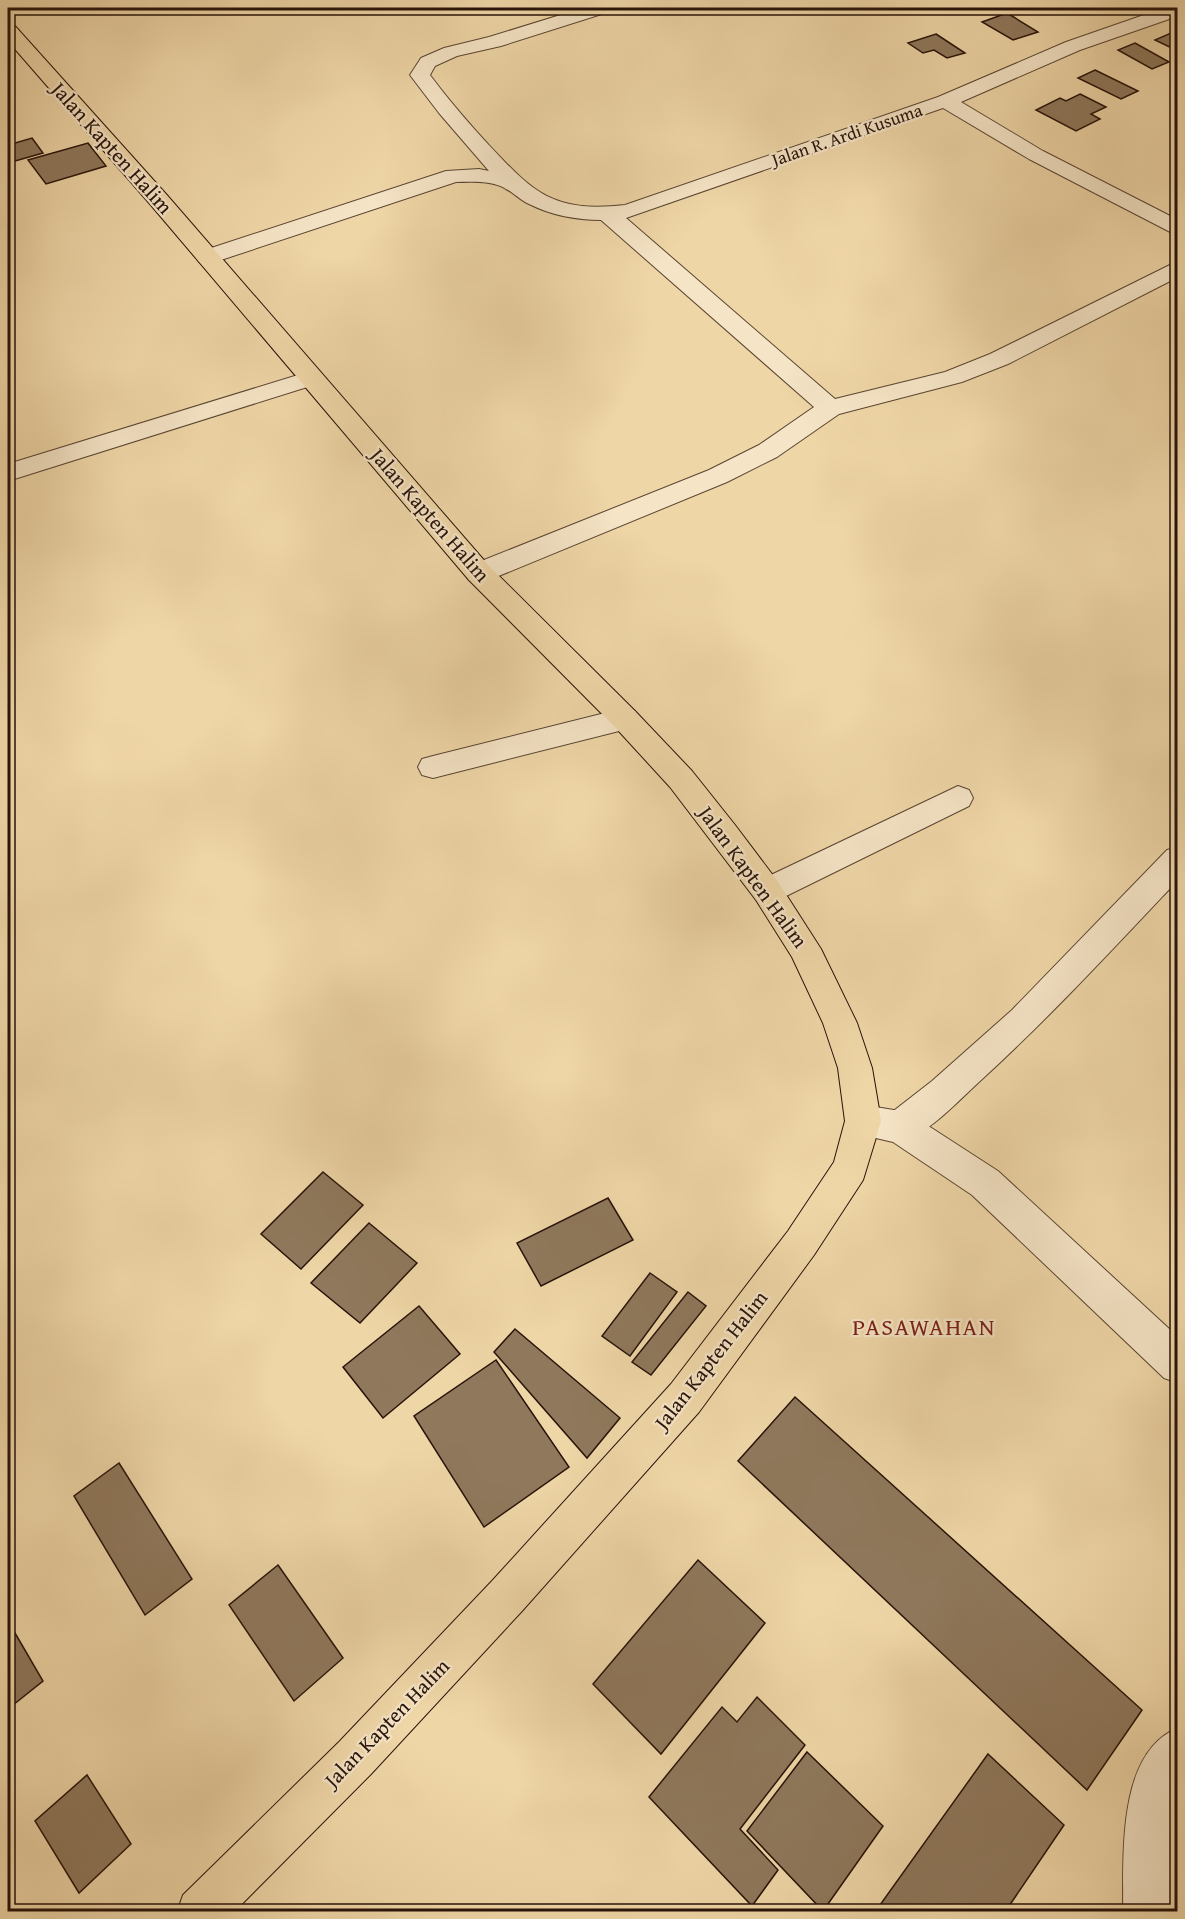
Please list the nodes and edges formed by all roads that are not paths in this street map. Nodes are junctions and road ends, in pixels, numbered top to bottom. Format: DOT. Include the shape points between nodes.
graph roads {
  1 [pos="601,8"];
  2 [pos="1178,9"];
  3 [pos="8,30"];
  4 [pos="945,101"];
  5 [pos="512,183"];
  6 [pos="608,214"];
  7 [pos="1178,229"];
  8 [pos="207,257"];
  9 [pos="1178,268"];
  10 [pos="311,378"];
  11 [pos="830,408"];
  12 [pos="8,473"];
  13 [pos="479,573"];
  14 [pos="625,718"];
  15 [pos="433,767"];
  16 [pos="958,798"];
  17 [pos="1178,859"];
  18 [pos="767,891"];
  19 [pos="863,1121"];
  20 [pos="900,1127"];
  21 [pos="1178,1364"];
  22 [pos="1178,1750"];
  23 [pos="200,1911"];
  24 [pos="1147,1911"];
  1 -- 5 [label="street" via="451,52 428,62 420,75"];
  2 -- 4 [label="street, Jalan R. Ardi Kusuma" via="1073,46"];
  3 -- 8 [label="main road, Jalan Kapten Halim"];
  4 -- 6 [label="street, Jalan R. Ardi Kusuma" via="628,211"];
  4 -- 7 [label="street" via="1036,155"];
  5 -- 6 [label="street, Jalan R. Ardi Kusuma" via="543,202 573,211"];
  5 -- 8 [label="street" via="479,175 454,176"];
  6 -- 11 [label="street"];
  8 -- 10 [label="main road, Jalan Kapten Halim"];
  9 -- 11 [label="street" via="975,369"];
  10 -- 12 [label="street"];
  10 -- 13 [label="main road, Jalan Kapten Halim"];
  11 -- 13 [label="street" via="768,451 718,476"];
  13 -- 14 [label="main road, Jalan Kapten Halim"];
  14 -- 15 [label="street"];
  14 -- 18 [label="main road, Jalan Kapten Halim" via="681,779"];
  16 -- 18 [label="street"];
  17 -- 20 [label="street" via="1024,1020"];
  18 -- 19 [label="main road, Jalan Kapten Halim" via="805,949 840,1023 855,1068"];
  19 -- 20 [label="street"];
  19 -- 23 [label="main road, Jalan Kapten Halim" via="849,1168 813,1224 685,1398 355,1758"];
  20 -- 21 [label="street" via="985,1183"];
  22 -- 24 [label="street" via="1160,1775 1147,1821"];
}
